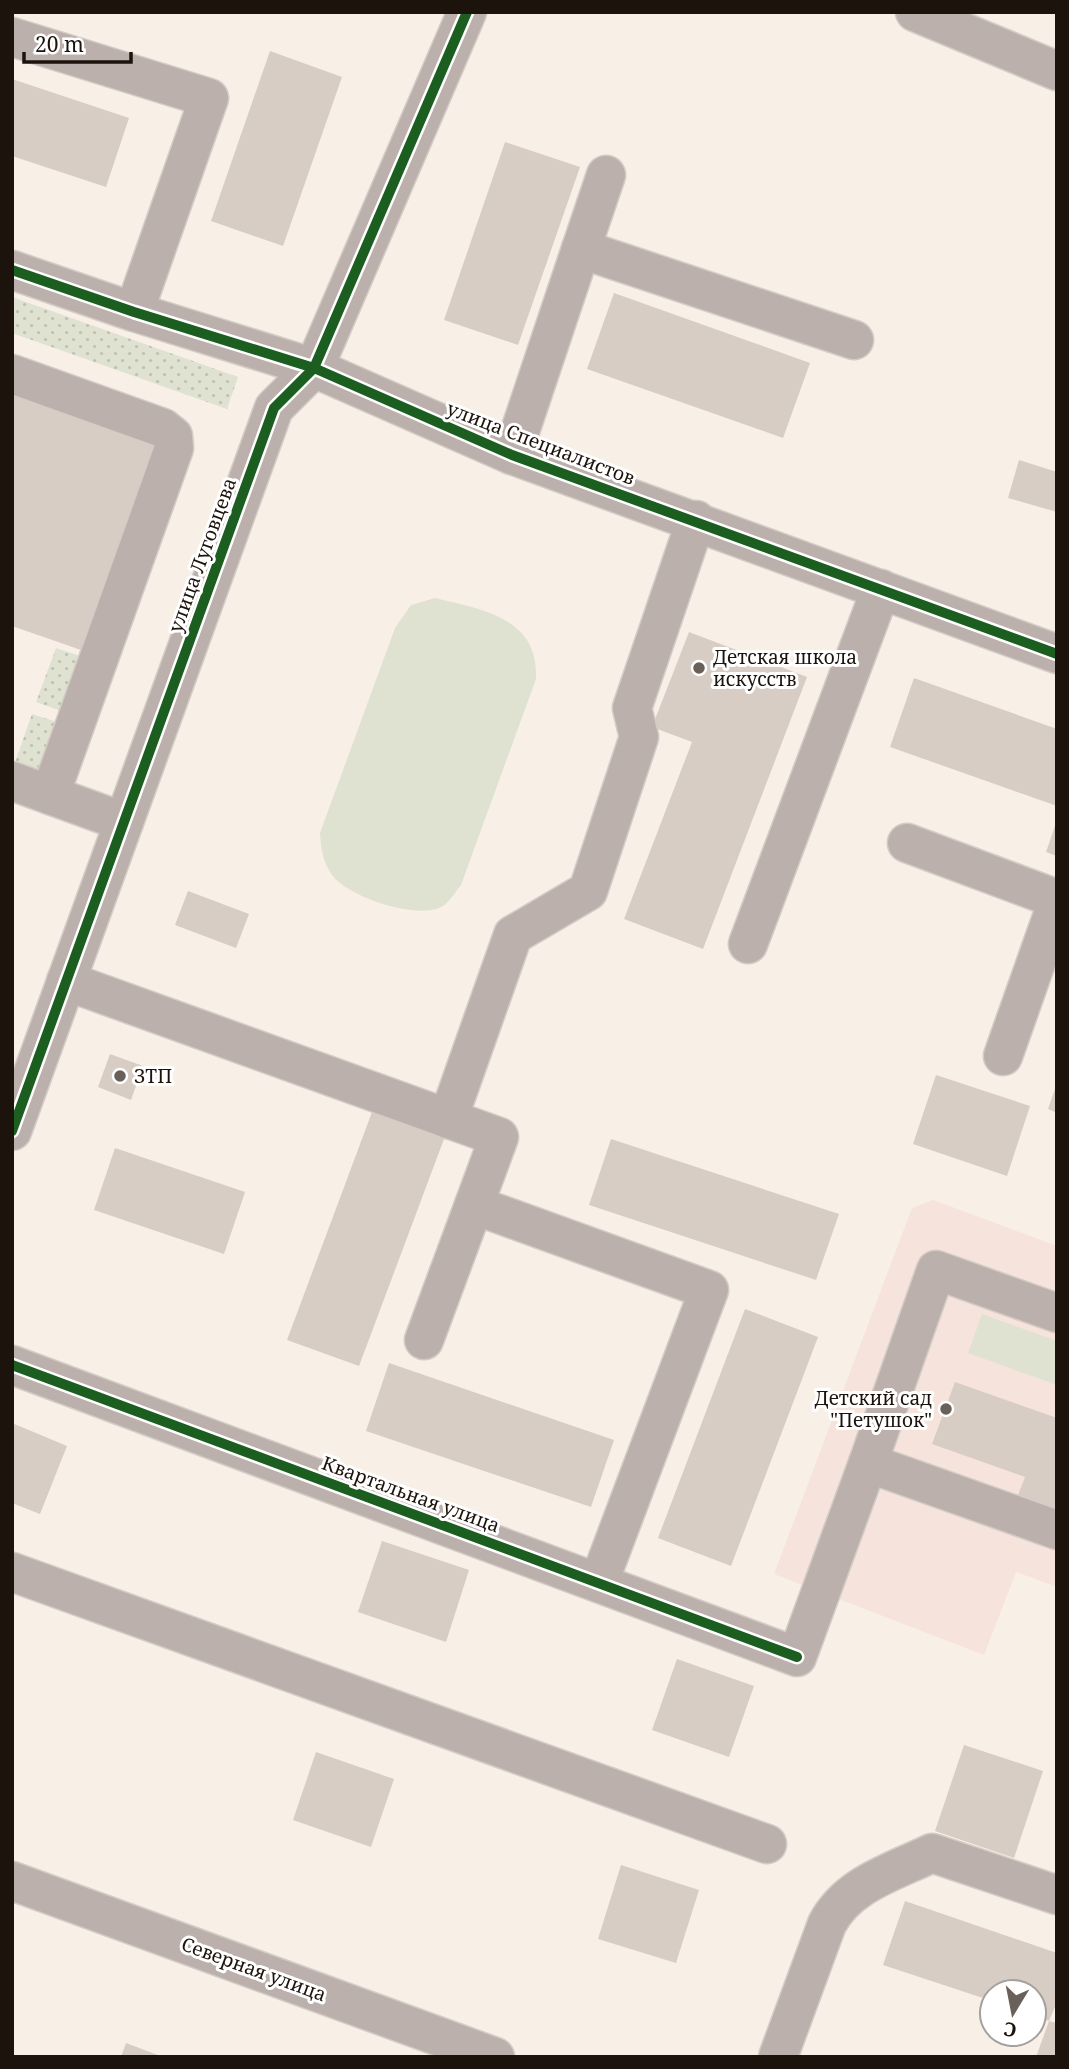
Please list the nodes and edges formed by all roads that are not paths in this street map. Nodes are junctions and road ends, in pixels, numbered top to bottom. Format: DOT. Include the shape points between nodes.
graph roads {
  1 [pos="467,12"];
  2 [pos="915,12"];
  3 [pos="12,37"];
  4 [pos="1057,71"];
  5 [pos="606,175"];
  6 [pos="581,249"];
  7 [pos="12,270"];
  8 [pos="134,312"];
  9 [pos="854,340"];
  10 [pos="314,368"];
  11 [pos="12,374"];
  12 [pos="512,455"];
  13 [pos="696,520"];
  14 [pos="881,589"];
  15 [pos="1057,654"];
  16 [pos="12,781"];
  17 [pos="50,795"];
  18 [pos="124,822"];
  19 [pos="907,842"];
  20 [pos="1057,901"];
  21 [pos="748,944"];
  22 [pos="66,981"];
  23 [pos="1003,1056"];
  24 [pos="448,1119"];
  25 [pos="12,1131"];
  26 [pos="474,1205"];
  27 [pos="1057,1313"];
  28 [pos="424,1340"];
  29 [pos="12,1365"];
  30 [pos="868,1463"];
  31 [pos="1057,1530"];
  32 [pos="12,1572"];
  33 [pos="599,1582"];
  34 [pos="767,1844"];
  35 [pos="12,1881"];
  36 [pos="1057,1895"];
  37 [pos="444,2048"];
  38 [pos="495,2057"];
  39 [pos="778,2057"];
  1 -- 10 [label="street, улица Луговцева"];
  2 -- 4 [label="street"];
  3 -- 8 [label="street" via="209,98"];
  5 -- 6 [label="street"];
  6 -- 9 [label="street"];
  6 -- 12 [label="street"];
  7 -- 8 [label="street, улица Специалистов"];
  8 -- 10 [label="street, улица Специалистов"];
  10 -- 12 [label="street, улица Специалистов"];
  10 -- 18 [label="street, улица Луговцева" via="274,408"];
  11 -- 17 [label="street" via="163,428 173,436 174,448"];
  12 -- 13 [label="street, улица Специалистов"];
  13 -- 14 [label="street, улица Специалистов"];
  13 -- 24 [label="street" via="632,708 639,737 588,891 513,935"];
  14 -- 15 [label="street, улица Специалистов"];
  14 -- 21 [label="street"];
  16 -- 17 [label="street"];
  17 -- 18 [label="street"];
  18 -- 22 [label="street, улица Луговцева"];
  19 -- 20 [label="street"];
  20 -- 23 [label="street"];
  22 -- 24 [label="street"];
  22 -- 25 [label="street, улица Луговцева"];
  24 -- 26 [label="street" via="499,1137"];
  26 -- 28 [label="street"];
  26 -- 33 [label="street" via="709,1290"];
  27 -- 30 [label="street" via="936,1270"];
  29 -- 33 [label="street, Квартальная улица"];
  30 -- 31 [label="street"];
  30 -- 33 [label="street, Квартальная улица" via="797,1657"];
  32 -- 34 [label="street"];
  35 -- 37 [label="street, Северная улица"];
  36 -- 39 [label="street" via="932,1853 854,1890 827,1924"];
  37 -- 38 [label="street, Северная улица"];
}
